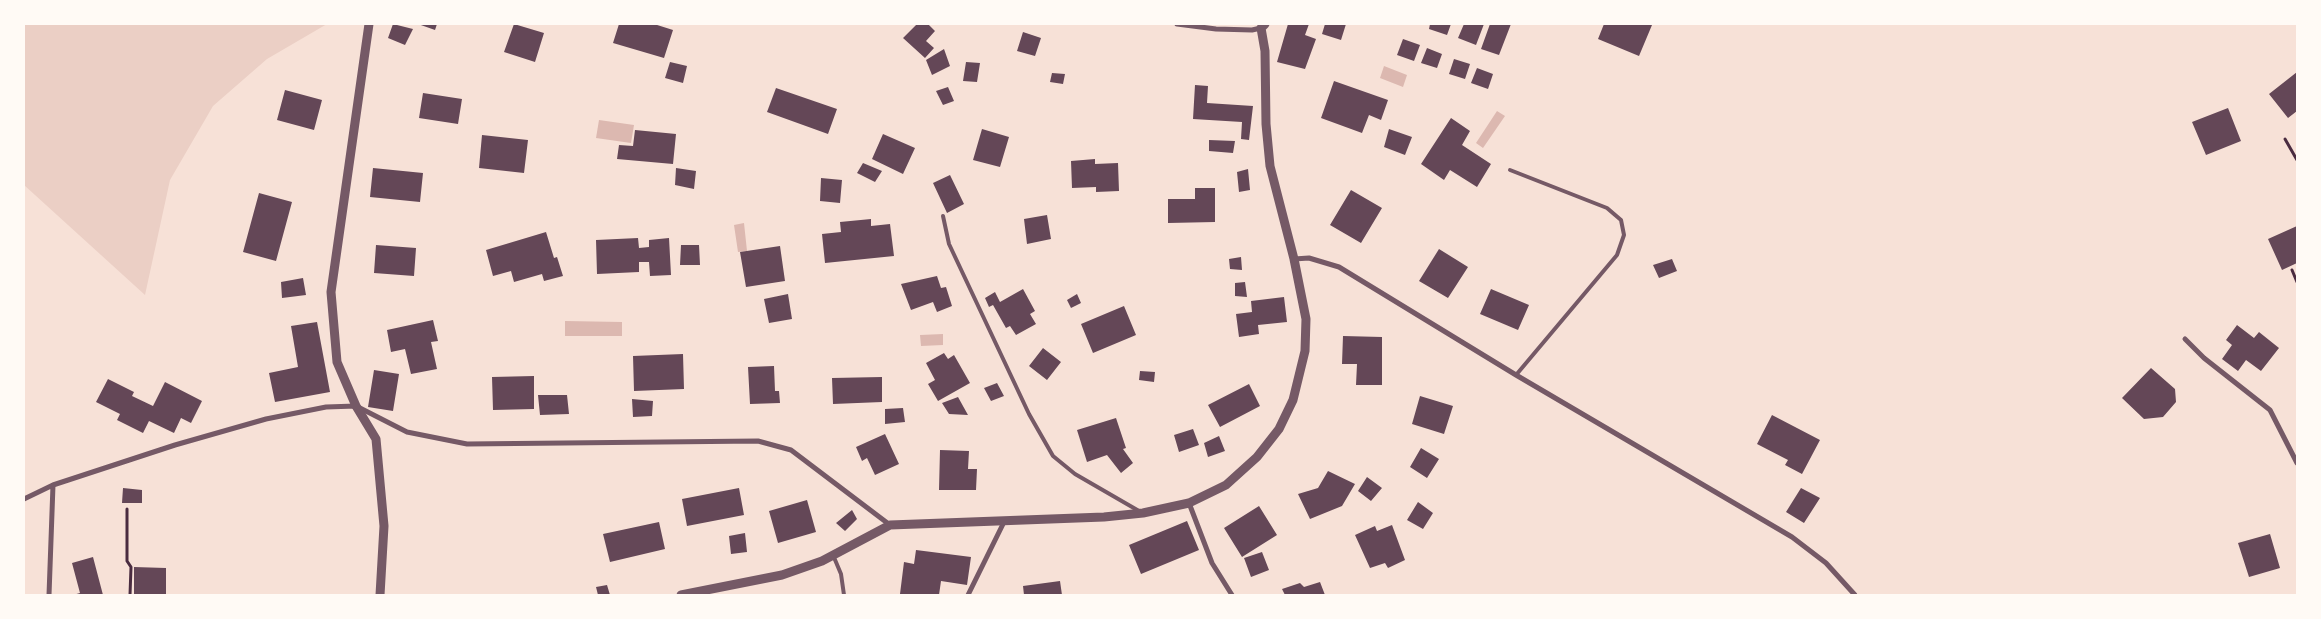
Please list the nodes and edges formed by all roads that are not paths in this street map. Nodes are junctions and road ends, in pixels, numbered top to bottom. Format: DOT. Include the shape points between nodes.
graph roads {
  1 [pos="369,24"];
  2 [pos="1177,24"];
  3 [pos="1263,26"];
  4 [pos="1510,170"];
  5 [pos="942,216"];
  6 [pos="1294,260"];
  7 [pos="2185,339"];
  8 [pos="1516,375"];
  9 [pos="356,406"];
  10 [pos="2297,462"];
  11 [pos="53,486"];
  12 [pos="24,499"];
  13 [pos="1189,503"];
  14 [pos="1143,513"];
  15 [pos="1005,520"];
  16 [pos="890,525"];
  17 [pos="833,555"];
  18 [pos="49,595"];
  19 [pos="380,595"];
  20 [pos="681,595"];
  21 [pos="844,595"];
  22 [pos="968,595"];
  23 [pos="1232,595"];
  24 [pos="1855,595"];
  1 -- 9 [label="street" via="331,292 337,362"];
  2 -- 3 [label="street" via="1252,30"];
  3 -- 6 [label="street" via="1270,166"];
  4 -- 8 [label="lane" via="1607,208 1621,220 1624,235 1617,256"];
  5 -- 14 [label="lane" via="950,244 1029,414 1053,456 1075,474"];
  6 -- 8 [label="street" via="1309,258 1339,267"];
  6 -- 13 [label="street" via="1306,319 1306,343 1293,400 1279,429 1257,457 1226,485"];
  7 -- 10 [label="street" via="2270,410"];
  8 -- 24 [label="street" via="1792,537 1826,563"];
  9 -- 11 [label="street" via="326,407 266,419 175,445"];
  9 -- 16 [label="street" via="407,432 467,444 758,441 791,450"];
  9 -- 19 [label="street" via="376,439 384,526"];
  11 -- 12 [label="street"];
  11 -- 18 [label="street"];
  13 -- 14 [label="street"];
  13 -- 23 [label="street" via="1212,563"];
  14 -- 15 [label="street"];
  15 -- 16 [label="street"];
  15 -- 22 [label="street"];
  16 -- 17 [label="street"];
  17 -- 20 [label="street" via="782,575"];
  17 -- 21 [label="lane" via="841,574"];
}
